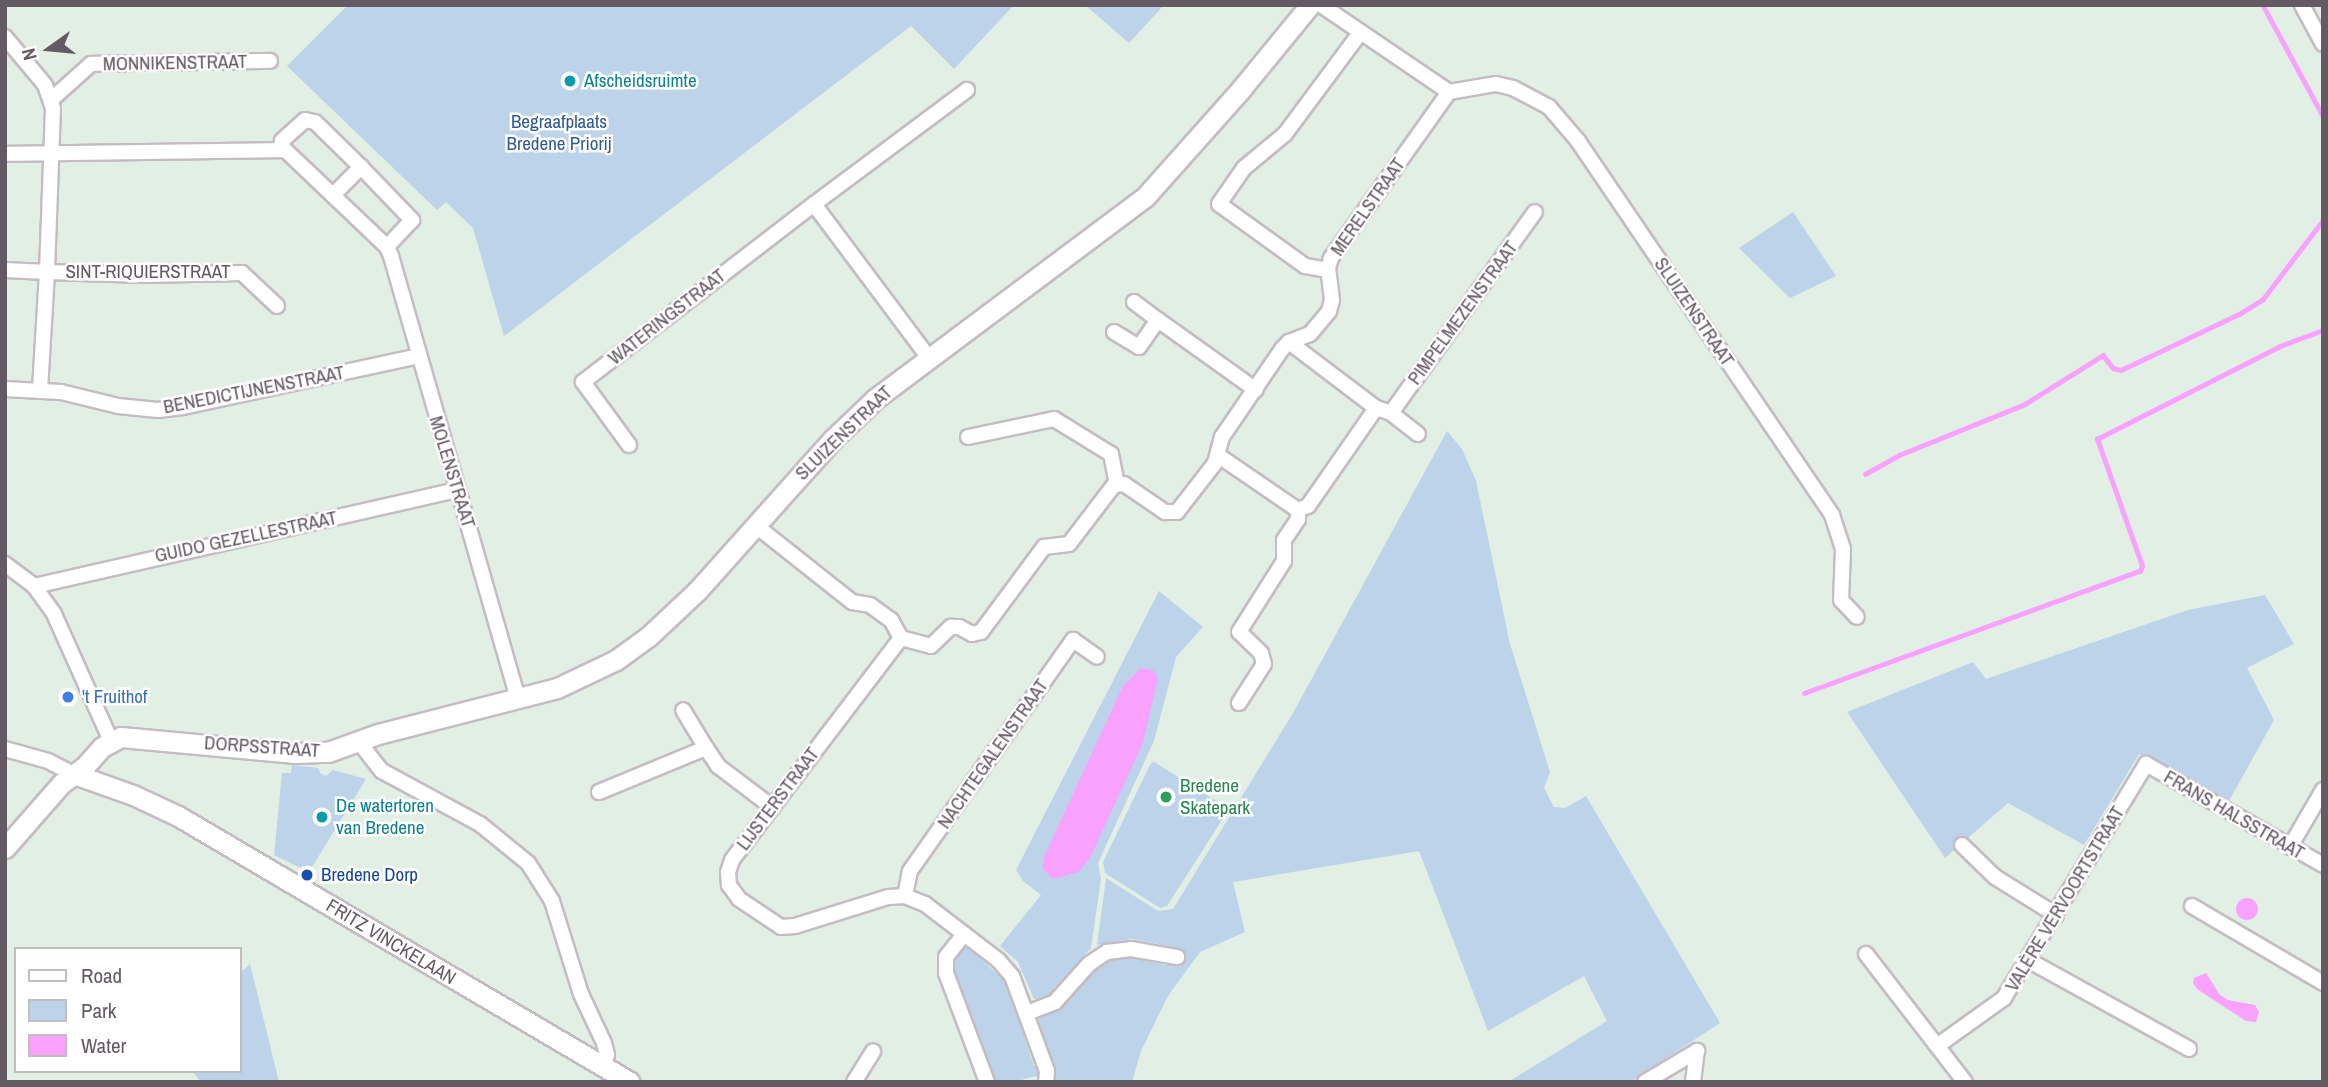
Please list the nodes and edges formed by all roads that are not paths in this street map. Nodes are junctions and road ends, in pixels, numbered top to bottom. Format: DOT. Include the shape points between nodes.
graph roads {
  1 [pos="1310,5"];
  2 [pos="1321,5"];
  3 [pos="2302,5"];
  4 [pos="1360,33"];
  5 [pos="5,37"];
  6 [pos="2323,44"];
  7 [pos="270,61"];
  8 [pos="967,90"];
  9 [pos="1449,92"];
  10 [pos="52,99"];
  11 [pos="284,150"];
  12 [pos="5,154"];
  13 [pos="52,155"];
  14 [pos="361,167"];
  15 [pos="332,195"];
  16 [pos="814,204"];
  17 [pos="1535,212"];
  18 [pos="387,247"];
  19 [pos="5,270"];
  20 [pos="1328,270"];
  21 [pos="47,272"];
  22 [pos="1134,302"];
  23 [pos="276,306"];
  24 [pos="1158,320"];
  25 [pos="1114,332"];
  26 [pos="1289,342"];
  27 [pos="419,356"];
  28 [pos="929,358"];
  29 [pos="5,389"];
  30 [pos="40,389"];
  31 [pos="1256,390"];
  32 [pos="1376,408"];
  33 [pos="1391,414"];
  34 [pos="1419,434"];
  35 [pos="968,437"];
  36 [pos="629,445"];
  37 [pos="1219,456"];
  38 [pos="1117,484"];
  39 [pos="458,490"];
  40 [pos="1298,510"];
  41 [pos="755,525"];
  42 [pos="5,564"];
  43 [pos="34,586"];
  44 [pos="1857,617"];
  45 [pos="901,638"];
  46 [pos="1097,657"];
  47 [pos="518,698"];
  48 [pos="1239,703"];
  49 [pos="683,710"];
  50 [pos="111,741"];
  51 [pos="359,742"];
  52 [pos="706,748"];
  53 [pos="5,749"];
  54 [pos="2146,764"];
  55 [pos="74,774"];
  56 [pos="2323,790"];
  57 [pos="599,792"];
  58 [pos="772,807"];
  59 [pos="1962,845"];
  60 [pos="2290,847"];
  61 [pos="5,848"];
  62 [pos="2323,865"];
  63 [pos="905,896"];
  64 [pos="2192,906"];
  65 [pos="2056,915"];
  66 [pos="964,934"];
  67 [pos="1866,954"];
  68 [pos="1177,957"];
  69 [pos="2028,960"];
  70 [pos="2323,983"];
  71 [pos="1027,1013"];
  72 [pos="1937,1046"];
  73 [pos="2189,1049"];
  74 [pos="873,1051"];
  75 [pos="603,1067"];
  76 [pos="630,1082"];
  77 [pos="854,1082"];
  78 [pos="987,1082"];
  79 [pos="1046,1082"];
  80 [pos="1645,1082"];
  81 [pos="1693,1082"];
  82 [pos="1965,1082"];
  1 -- 28 [label="street, SLUIZENSTRAAT" via="1145,197"];
  2 -- 4 [label="street"];
  3 -- 6 [label="street"];
  4 -- 9 [label="street"];
  4 -- 20 [label="street" via="1285,134 1244,168 1219,204 1306,266"];
  5 -- 10 [label="street" via="46,85"];
  7 -- 10 [label="street, MONNIKENSTRAAT" via="91,64"];
  8 -- 16 [label="street, WATERINGSTRAAT"];
  9 -- 20 [label="street, MERELSTRAAT" via="1336,249"];
  9 -- 44 [label="street, SLUIZENSTRAAT" via="1496,84 1513,89 1549,107 1578,141 1832,514 1843,549 1841,600"];
  10 -- 13 [label="street"];
  11 -- 13 [label="street"];
  11 -- 14 [label="street" via="282,141 309,120"];
  11 -- 15 [label="street"];
  12 -- 13 [label="street"];
  13 -- 21 [label="street"];
  14 -- 15 [label="street"];
  14 -- 18 [label="street" via="412,220"];
  15 -- 18 [label="street"];
  16 -- 28 [label="street"];
  16 -- 36 [label="street, WATERINGSTRAAT" via="583,382"];
  17 -- 33 [label="street, PIMPELMEZENSTRAAT"];
  18 -- 27 [label="street, MOLENSTRAAT"];
  19 -- 21 [label="street"];
  20 -- 26 [label="street, MERELSTRAAT" via="1329,311 1313,332"];
  21 -- 23 [label="street, SINT-RIQUIERSTRAAT" via="242,273"];
  21 -- 30 [label="street"];
  22 -- 24 [label="street"];
  24 -- 25 [label="street" via="1139,347"];
  24 -- 31 [label="street"];
  26 -- 31 [label="street, MERELSTRAAT"];
  26 -- 32 [label="street"];
  27 -- 30 [label="street, BENEDICTIJNENSTRAAT" via="158,410"];
  27 -- 39 [label="street, MOLENSTRAAT"];
  28 -- 41 [label="street, SLUIZENSTRAAT" via="855,417"];
  29 -- 30 [label="street, BENEDICTIJNENSTRAAT"];
  31 -- 37 [label="street, MERELSTRAAT" via="1222,437"];
  32 -- 33 [label="street"];
  32 -- 40 [label="street" via="1308,506"];
  33 -- 34 [label="street"];
  35 -- 38 [label="street" via="1046,414 1111,454"];
  37 -- 38 [label="street, MERELSTRAAT" via="1180,510 1173,513 1129,486"];
  37 -- 40 [label="street"];
  38 -- 45 [label="street" via="1069,544 1044,547 981,632 972,634 953,627 931,646"];
  39 -- 43 [label="street, GUIDO GEZELLESTRAAT"];
  39 -- 47 [label="street, MOLENSTRAAT"];
  40 -- 48 [label="street" via="1298,519 1284,540 1284,561 1239,632 1261,653 1264,664"];
  41 -- 45 [label="street" via="852,602 870,605 891,620"];
  41 -- 47 [label="street, SLUIZENSTRAAT" via="697,591 629,651 566,684"];
  42 -- 43 [label="street"];
  43 -- 50 [label="street" via="69,643"];
  45 -- 58 [label="street, LIJSTERSTRAAT"];
  46 -- 63 [label="street, NACHTEGALENSTRAAT" via="1073,640 910,871"];
  47 -- 51 [label="street, SLUIZENSTRAAT"];
  49 -- 52 [label="street"];
  50 -- 51 [label="street, DORPSSTRAAT" via="144,737 313,753"];
  50 -- 55 [label="street"];
  51 -- 75 [label="street" via="382,771 480,824 528,863 552,901 581,994 604,1043"];
  52 -- 57 [label="street"];
  52 -- 58 [label="street" via="718,766"];
  53 -- 55 [label="street"];
  54 -- 60 [label="street, FRANS HALSSTRAAT"];
  54 -- 65 [label="street, VALÈRE VERVOORTSTRAAT"];
  55 -- 61 [label="street" via="54,790"];
  55 -- 75 [label="street, FRITZ VINCKELAAN" via="178,816"];
  56 -- 60 [label="street"];
  58 -- 63 [label="street, LIJSTERSTRAAT" via="733,860 728,874 735,896 770,923 792,927 884,897"];
  59 -- 65 [label="street" via="1995,877"];
  60 -- 62 [label="street, FRANS HALSSTRAAT"];
  63 -- 66 [label="street" via="925,904"];
  64 -- 70 [label="street"];
  65 -- 69 [label="street, VALÈRE VERVOORTSTRAAT"];
  66 -- 71 [label="street" via="1007,969"];
  66 -- 78 [label="street" via="946,957 946,973"];
  67 -- 72 [label="street"];
  68 -- 71 [label="street" via="1126,949 1104,953 1088,964 1055,1002"];
  69 -- 72 [label="street, VALÈRE VERVOORTSTRAAT" via="2004,998"];
  69 -- 73 [label="street"];
  71 -- 79 [label="street" via="1047,1071"];
  72 -- 82 [label="street"];
  74 -- 77 [label="street"];
  75 -- 76 [label="street, FRITZ VINCKELAAN"];
  80 -- 81 [label="street" via="1697,1051"];
}
